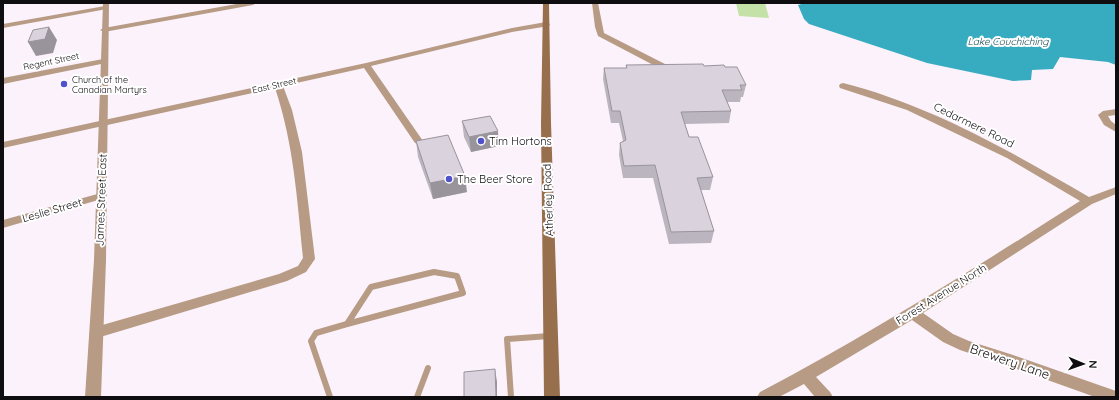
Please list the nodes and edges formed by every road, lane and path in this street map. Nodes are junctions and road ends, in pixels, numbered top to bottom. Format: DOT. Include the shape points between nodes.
graph roads {
  1 [pos="253,3"];
  2 [pos="546,3"];
  3 [pos="595,3"];
  4 [pos="106,5"];
  5 [pos="546,24"];
  6 [pos="3,26"];
  7 [pos="104,30"];
  8 [pos="103,61"];
  9 [pos="366,65"];
  10 [pos="662,66"];
  11 [pos="3,81"];
  12 [pos="278,84"];
  13 [pos="843,86"];
  14 [pos="1116,112"];
  15 [pos="103,124"];
  16 [pos="1116,129"];
  17 [pos="418,141"];
  18 [pos="3,145"];
  19 [pos="1116,190"];
  20 [pos="101,196"];
  21 [pos="1088,201"];
  22 [pos="3,224"];
  23 [pos="913,313"];
  24 [pos="347,325"];
  25 [pos="97,332"];
  26 [pos="552,336"];
  27 [pos="428,368"];
  28 [pos="806,376"];
  29 [pos="93,397"];
  30 [pos="330,397"];
  31 [pos="417,397"];
  32 [pos="511,397"];
  33 [pos="552,397"];
  34 [pos="766,397"];
  35 [pos="825,397"];
  36 [pos="1114,397"];
  1 -- 7 [label="street"];
  2 -- 5 [label="main road, Atherley Road"];
  3 -- 10 [label="street" via="600,30 604,37"];
  4 -- 6 [label="street"];
  4 -- 7 [label="street, James Street East"];
  5 -- 9 [label="street, East Street"];
  5 -- 26 [label="main road, Atherley Road"];
  7 -- 8 [label="street, James Street East"];
  8 -- 11 [label="street, Regent Street"];
  8 -- 15 [label="street, James Street East"];
  9 -- 12 [label="street, East Street"];
  9 -- 17 [label="street"];
  12 -- 15 [label="street, East Street"];
  12 -- 25 [label="street" via="297,152 309,259 302,269 283,278"];
  13 -- 21 [label="street, Cedarmere Road" via="910,108 1011,156"];
  14 -- 16 [label="street" via="1103,116 1107,123"];
  15 -- 18 [label="street, East Street"];
  15 -- 20 [label="street, James Street East"];
  19 -- 21 [label="street, Forest Avenue North"];
  20 -- 22 [label="street, Leslie Street"];
  20 -- 25 [label="street, James Street East"];
  21 -- 23 [label="street, Forest Avenue North"];
  23 -- 28 [label="street, Forest Avenue North"];
  23 -- 36 [label="street, Brewery Lane" via="948,338 965,346"];
  24 -- 24 [label="lane" via="463,293 458,276 434,272 383,282 371,287"];
  24 -- 30 [label="lane" via="316,333 311,341"];
  25 -- 29 [label="street, James Street East"];
  26 -- 32 [label="lane" via="507,339"];
  26 -- 33 [label="main road, Atherley Road"];
  27 -- 31 [label="lane"];
  28 -- 34 [label="street, Forest Avenue North"];
  28 -- 35 [label="street"];
}
